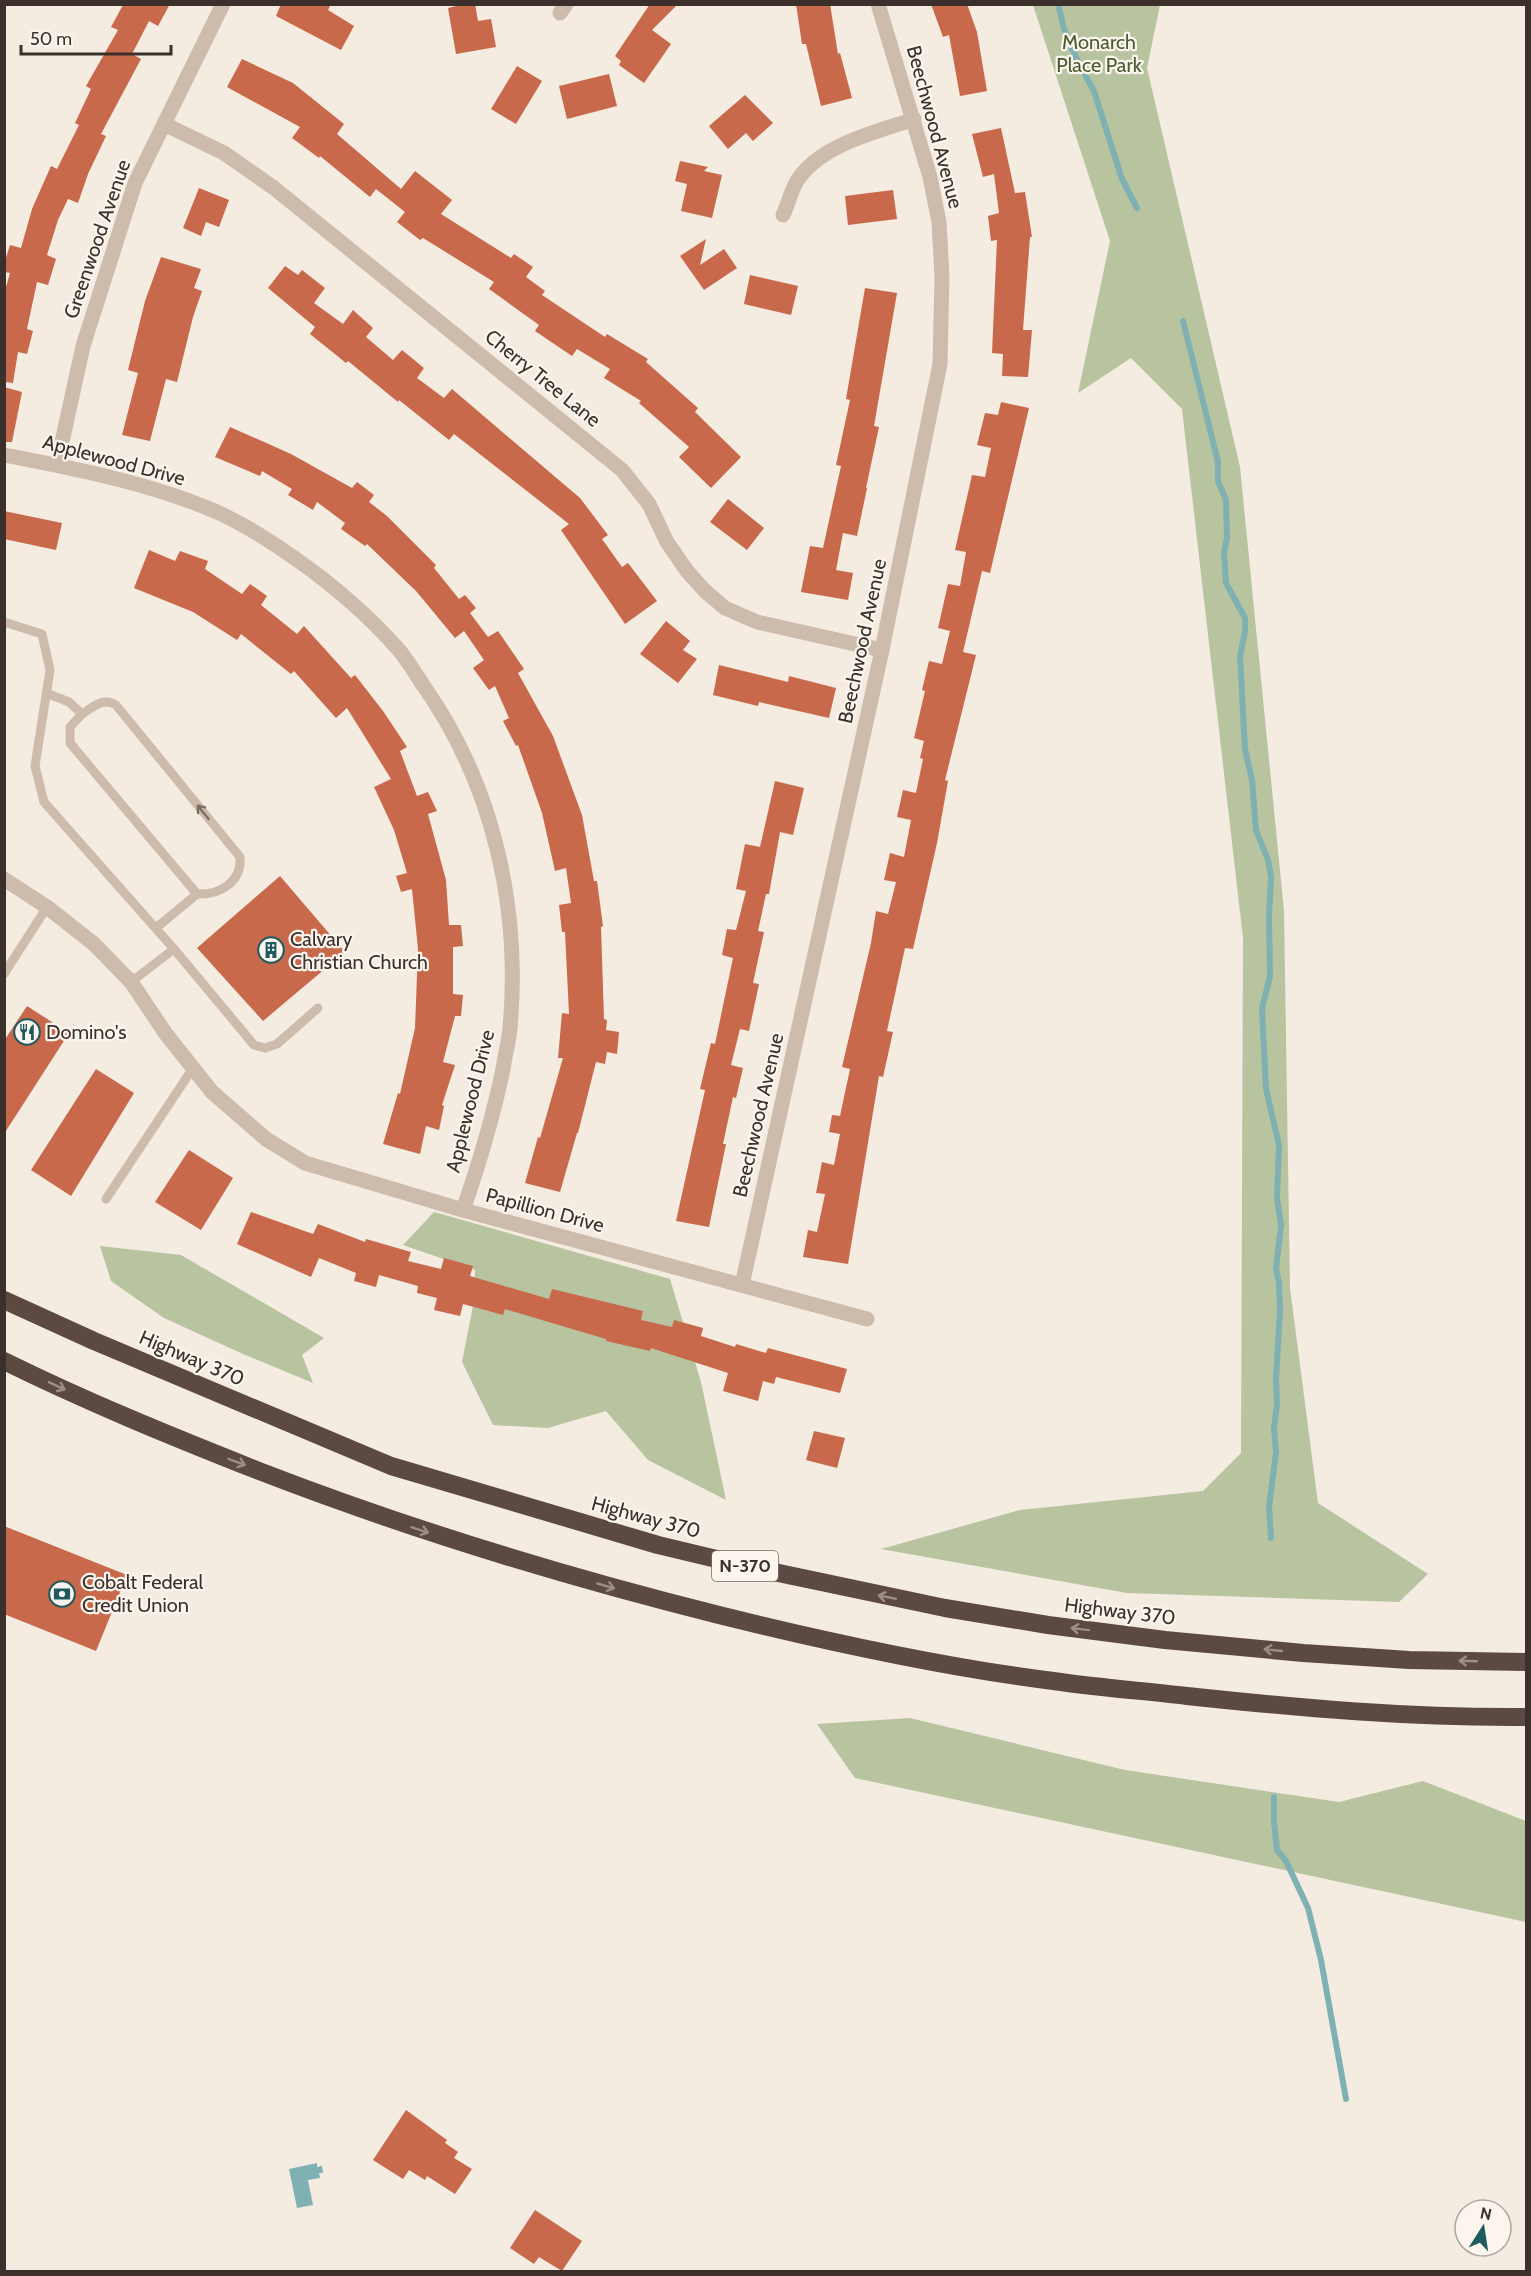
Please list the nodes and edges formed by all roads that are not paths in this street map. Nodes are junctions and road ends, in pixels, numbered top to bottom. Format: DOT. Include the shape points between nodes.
graph roads {
  1 [pos="223,4"];
  2 [pos="878,4"];
  3 [pos="914,120"];
  4 [pos="164,124"];
  5 [pos="783,215"];
  6 [pos="4,455"];
  7 [pos="57,465"];
  8 [pos="4,622"];
  9 [pos="882,650"];
  10 [pos="46,693"];
  11 [pos="81,714"];
  12 [pos="4,879"];
  13 [pos="197,894"];
  14 [pos="47,907"];
  15 [pos="156,928"];
  16 [pos="174,949"];
  17 [pos="4,974"];
  18 [pos="131,982"];
  19 [pos="318,1008"];
  20 [pos="193,1068"];
  21 [pos="106,1199"];
  22 [pos="463,1210"];
  23 [pos="742,1285"];
  24 [pos="4,1300"];
  25 [pos="867,1319"];
  26 [pos="4,1361"];
  27 [pos="1527,1662"];
  28 [pos="1527,1717"];
  1 -- 4 [label="street, Greenwood Avenue"];
  2 -- 3 [label="street, Beechwood Avenue"];
  3 -- 5 [label="street" via="850,142 818,158 798,180"];
  3 -- 9 [label="street, Beechwood Avenue" via="939,222 940,364"];
  4 -- 7 [label="street, Greenwood Avenue" via="135,183 82,346"];
  4 -- 9 [label="street, Cherry Tree Lane" via="224,153 274,188 622,470 649,504 667,542 687,571 725,608 757,622"];
  6 -- 7 [label="street, Applewood Drive"];
  7 -- 22 [label="street, Applewood Drive" via="157,489 218,513 271,542 317,573 357,607 400,651 439,707 476,779 496,837 513,966 510,1030 500,1084"];
  8 -- 10 [label="lane" via="42,634 50,670"];
  9 -- 23 [label="street, Beechwood Avenue"];
  10 -- 11 [label="lane" via="69,702"];
  10 -- 15 [label="lane" via="35,766 44,802"];
  11 -- 13 [label="lane" via="70,727 70,743"];
  13 -- 11 [label="lane, one-way" via="209,895 235,880 241,869 240,857 116,705 102,701"];
  12 -- 14 [label="street, Papillion Drive"];
  13 -- 15 [label="lane"];
  14 -- 17 [label="lane"];
  14 -- 18 [label="street, Papillion Drive" via="94,944"];
  15 -- 16 [label="lane"];
  16 -- 18 [label="lane"];
  16 -- 19 [label="lane" via="254,1045 265,1048 277,1044"];
  18 -- 20 [label="street, Papillion Drive"];
  20 -- 21 [label="lane"];
  20 -- 22 [label="street, Papillion Drive" via="212,1092 266,1139 305,1163"];
  22 -- 23 [label="street, Papillion Drive"];
  23 -- 25 [label="street, Papillion Drive"];
  27 -- 24 [label="highway, Highway 370 / N-370, one-way" via="1409,1660 1165,1640 945,1608 727,1562 561,1518 391,1466"];
  26 -- 28 [label="highway, one-way" via="126,1417 416,1528 651,1598 807,1637 1059,1682 1380,1713"];
}
